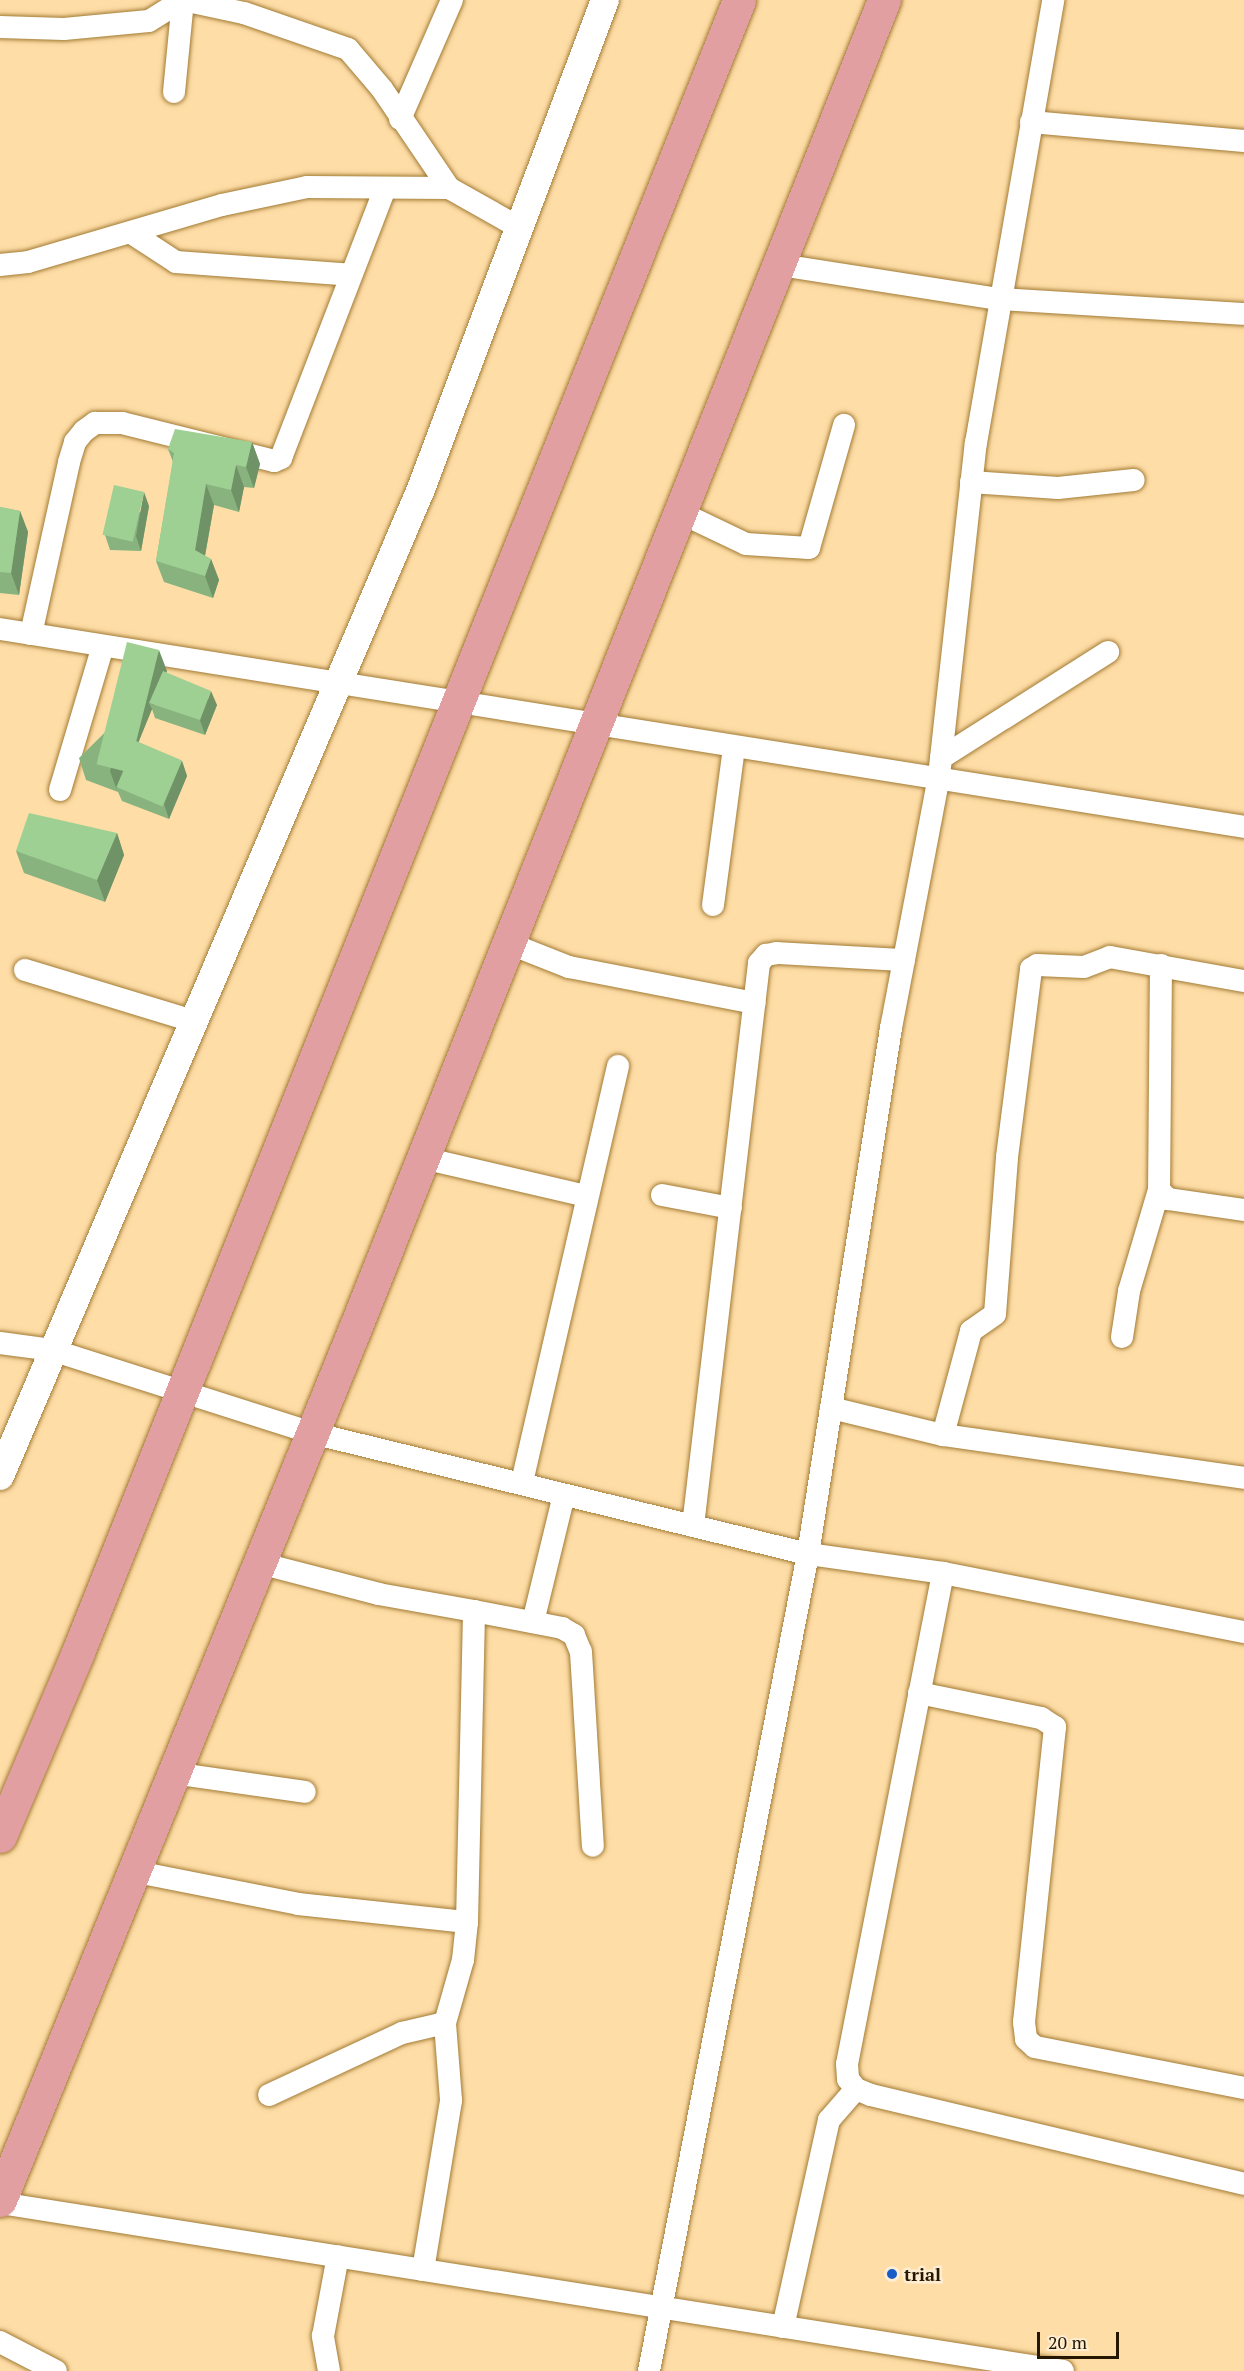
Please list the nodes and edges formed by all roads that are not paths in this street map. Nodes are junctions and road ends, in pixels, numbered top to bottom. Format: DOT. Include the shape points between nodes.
graph roads {
  1 [pos="183,0"];
  2 [pos="452,0"];
  3 [pos="605,0"];
  4 [pos="739,0"];
  5 [pos="884,0"];
  6 [pos="1053,0"];
  7 [pos="0,27"];
  8 [pos="174,92"];
  9 [pos="400,119"];
  10 [pos="1031,122"];
  11 [pos="1244,141"];
  12 [pos="385,188"];
  13 [pos="449,188"];
  14 [pos="520,228"];
  15 [pos="133,234"];
  16 [pos="781,265"];
  17 [pos="0,266"];
  18 [pos="351,275"];
  19 [pos="999,299"];
  20 [pos="1244,314"];
  21 [pos="844,425"];
  22 [pos="1134,480"];
  23 [pos="971,482"];
  24 [pos="679,512"];
  25 [pos="0,629"];
  26 [pos="31,634"];
  27 [pos="103,646"];
  28 [pos="1108,652"];
  29 [pos="338,683"];
  30 [pos="459,702"];
  31 [pos="594,726"];
  32 [pos="734,747"];
  33 [pos="940,767"];
  34 [pos="60,790"];
  35 [pos="1244,827"];
  36 [pos="713,905"];
  37 [pos="508,943"];
  38 [pos="904,960"];
  39 [pos="1161,965"];
  40 [pos="25,970"];
  41 [pos="1244,981"];
  42 [pos="755,1003"];
  43 [pos="193,1021"];
  44 [pos="618,1066"];
  45 [pos="423,1158"];
  46 [pos="1159,1190"];
  47 [pos="662,1195"];
  48 [pos="586,1196"];
  49 [pos="731,1208"];
  50 [pos="1244,1209"];
  51 [pos="1122,1337"];
  52 [pos="0,1343"];
  53 [pos="52,1350"];
  54 [pos="183,1391"];
  55 [pos="831,1408"];
  56 [pos="312,1433"];
  57 [pos="943,1435"];
  58 [pos="0,1476"];
  59 [pos="1244,1478"];
  60 [pos="522,1482"];
  61 [pos="564,1495"];
  62 [pos="693,1526"];
  63 [pos="808,1554"];
  64 [pos="258,1563"];
  65 [pos="943,1573"];
  66 [pos="474,1611"];
  67 [pos="533,1622"];
  68 [pos="1244,1632"];
  69 [pos="919,1693"];
  70 [pos="172,1773"];
  71 [pos="304,1792"];
  72 [pos="0,1836"];
  73 [pos="593,1846"];
  74 [pos="132,1871"];
  75 [pos="467,1922"];
  76 [pos="445,2023"];
  77 [pos="1244,2088"];
  78 [pos="856,2089"];
  79 [pos="269,2095"];
  80 [pos="1244,2184"];
  81 [pos="0,2201"];
  82 [pos="338,2256"];
  83 [pos="423,2270"];
  84 [pos="661,2307"];
  85 [pos="783,2326"];
  86 [pos="0,2342"];
  87 [pos="24,2363"];
  88 [pos="56,2371"];
  89 [pos="329,2371"];
  90 [pos="649,2371"];
  91 [pos="1063,2371"];
  1 -- 7 [label="street" via="149,21 64,29"];
  1 -- 8 [label="street"];
  1 -- 9 [label="street" via="244,13 348,49 382,89"];
  2 -- 9 [label="street"];
  3 -- 14 [label="street"];
  4 -- 30 [label="main road"];
  5 -- 16 [label="main road"];
  6 -- 10 [label="street"];
  9 -- 13 [label="street"];
  10 -- 11 [label="street"];
  10 -- 19 [label="street"];
  12 -- 13 [label="street"];
  12 -- 15 [label="street" via="307,187 222,206"];
  12 -- 18 [label="street"];
  13 -- 14 [label="street"];
  14 -- 29 [label="street" via="421,489"];
  15 -- 17 [label="street"];
  15 -- 18 [label="street" via="176,262"];
  16 -- 19 [label="street"];
  16 -- 24 [label="main road"];
  18 -- 26 [label="street" via="284,453 278,460 122,423 95,423 84,431 75,442 69,462"];
  19 -- 20 [label="street"];
  19 -- 23 [label="street"];
  21 -- 24 [label="street" via="809,548 746,544"];
  22 -- 23 [label="street" via="1058,488"];
  23 -- 33 [label="street"];
  24 -- 31 [label="main road"];
  25 -- 26 [label="street"];
  26 -- 27 [label="street"];
  27 -- 29 [label="street"];
  27 -- 34 [label="street"];
  28 -- 33 [label="street"];
  29 -- 30 [label="street"];
  29 -- 43 [label="street"];
  30 -- 31 [label="street"];
  30 -- 54 [label="main road"];
  31 -- 32 [label="street"];
  31 -- 37 [label="main road"];
  32 -- 33 [label="street"];
  32 -- 36 [label="street"];
  33 -- 35 [label="street"];
  33 -- 38 [label="street"];
  37 -- 42 [label="street" via="569,967"];
  37 -- 45 [label="main road"];
  38 -- 42 [label="street" via="771,953 759,963"];
  38 -- 55 [label="street"];
  39 -- 41 [label="street"];
  39 -- 46 [label="street"];
  39 -- 57 [label="street" via="1110,957 1084,967 1037,964 1031,969 1007,1158 996,1314 974,1325 971,1331"];
  40 -- 43 [label="street"];
  42 -- 49 [label="street"];
  43 -- 53 [label="street"];
  44 -- 48 [label="street"];
  45 -- 48 [label="street"];
  45 -- 56 [label="main road"];
  46 -- 50 [label="street" via="1168,1199"];
  46 -- 51 [label="street" via="1129,1291"];
  47 -- 49 [label="street"];
  48 -- 60 [label="street"];
  49 -- 62 [label="street"];
  52 -- 53 [label="street"];
  53 -- 54 [label="street"];
  53 -- 58 [label="street"];
  54 -- 56 [label="street"];
  54 -- 72 [label="main road"];
  55 -- 57 [label="street"];
  55 -- 63 [label="street"];
  56 -- 60 [label="street"];
  56 -- 64 [label="main road"];
  57 -- 59 [label="street"];
  60 -- 61 [label="street"];
  61 -- 62 [label="street"];
  61 -- 67 [label="street"];
  62 -- 63 [label="street"];
  63 -- 65 [label="street"];
  63 -- 84 [label="street"];
  64 -- 66 [label="street" via="379,1594"];
  64 -- 70 [label="main road"];
  65 -- 68 [label="street"];
  65 -- 69 [label="street"];
  66 -- 67 [label="street"];
  66 -- 75 [label="street"];
  67 -- 73 [label="street" via="568,1631 581,1652"];
  69 -- 77 [label="street" via="1041,1718 1055,1727 1024,2022 1026,2039 1035,2047"];
  69 -- 78 [label="street" via="847,2064 848,2079"];
  70 -- 71 [label="street"];
  70 -- 74 [label="main road"];
  74 -- 75 [label="street" via="298,1904"];
  74 -- 81 [label="main road"];
  75 -- 76 [label="street" via="464,1960"];
  76 -- 79 [label="street" via="402,2033"];
  76 -- 83 [label="street" via="451,2100"];
  78 -- 80 [label="street"];
  78 -- 85 [label="street" via="829,2120"];
  81 -- 82 [label="street"];
  82 -- 83 [label="street"];
  82 -- 89 [label="street" via="323,2336"];
  83 -- 84 [label="street"];
  84 -- 85 [label="street"];
  84 -- 90 [label="street"];
  85 -- 91 [label="street"];
  86 -- 87 [label="street"];
  87 -- 88 [label="street"];
}
